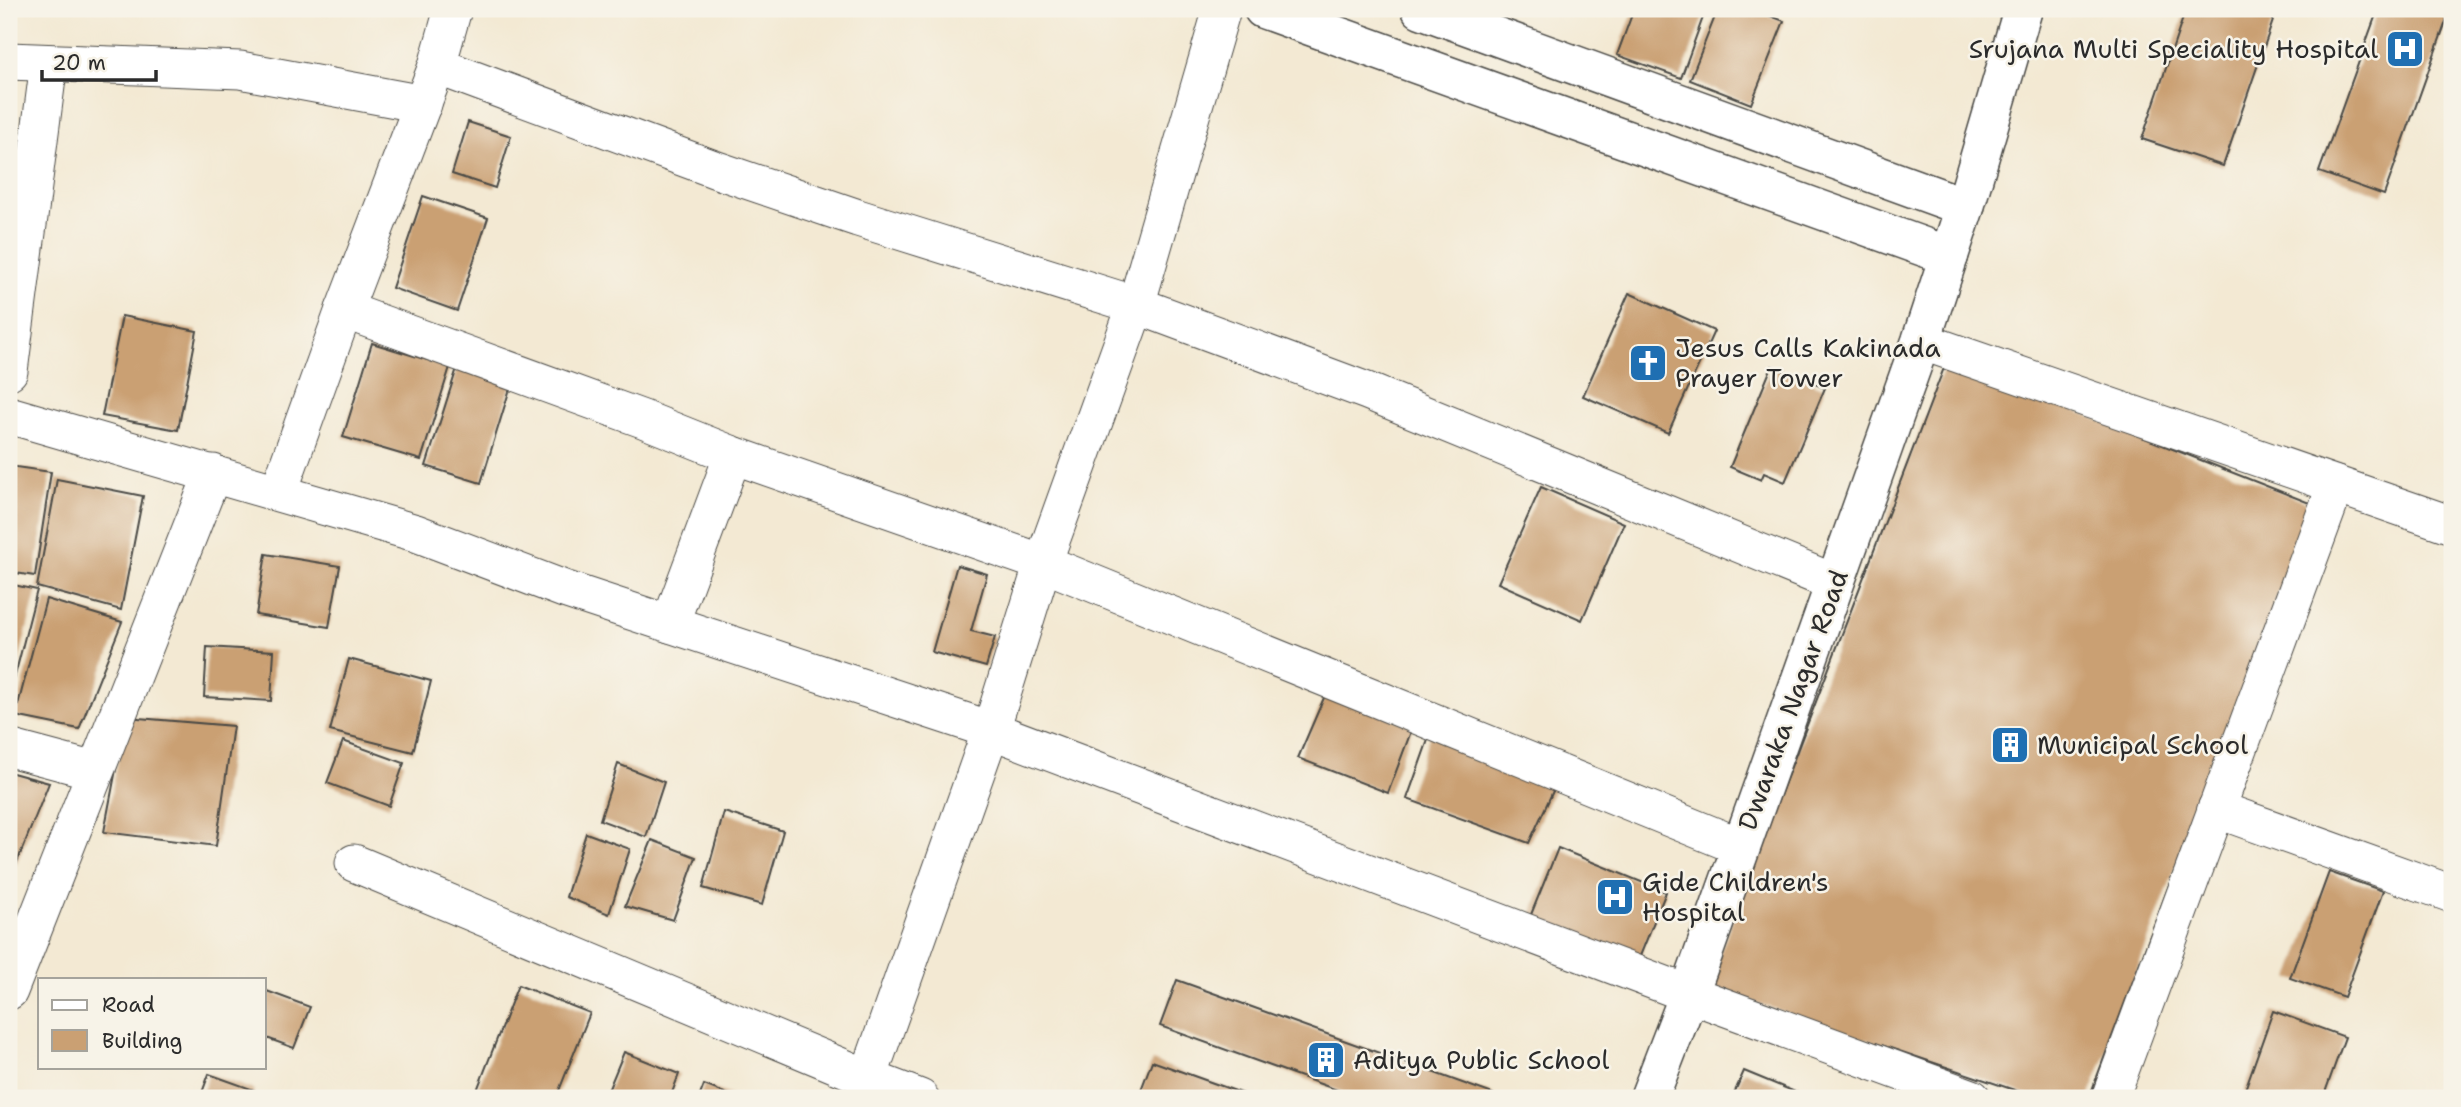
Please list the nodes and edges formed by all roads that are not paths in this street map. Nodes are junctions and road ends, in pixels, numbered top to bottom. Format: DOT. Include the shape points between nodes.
graph roads {
  1 [pos="453,9"];
  2 [pos="1222,9"];
  3 [pos="1263,9"];
  4 [pos="1421,9"];
  5 [pos="2024,9"];
  6 [pos="9,61"];
  7 [pos="49,62"];
  8 [pos="437,66"];
  9 [pos="422,104"];
  10 [pos="1965,207"];
  11 [pos="1949,256"];
  12 [pos="1136,305"];
  13 [pos="344,310"];
  14 [pos="1921,341"];
  15 [pos="9,370"];
  16 [pos="9,415"];
  17 [pos="733,455"];
  18 [pos="213,474"];
  19 [pos="2336,485"];
  20 [pos="279,491"];
  21 [pos="2452,525"];
  22 [pos="1043,563"];
  23 [pos="1835,583"];
  24 [pos="670,624"];
  25 [pos="991,730"];
  26 [pos="9,748"];
  27 [pos="95,771"];
  28 [pos="2216,809"];
  29 [pos="1741,847"];
  30 [pos="354,863"];
  31 [pos="2452,894"];
  32 [pos="9,991"];
  33 [pos="1689,994"];
  34 [pos="868,1078"];
  35 [pos="920,1098"];
  36 [pos="1648,1098"];
  37 [pos="1972,1098"];
  38 [pos="2110,1098"];
  1 -- 8 [label="street"];
  2 -- 12 [label="street"];
  3 -- 11 [label="street"];
  4 -- 10 [label="street"];
  5 -- 10 [label="street, Dwaraka Nagar Road"];
  6 -- 7 [label="street"];
  7 -- 9 [label="street" via="240,70"];
  7 -- 15 [label="street"];
  8 -- 9 [label="street"];
  8 -- 12 [label="street" via="714,169"];
  9 -- 13 [label="street"];
  10 -- 11 [label="street, Dwaraka Nagar Road"];
  11 -- 14 [label="street, Dwaraka Nagar Road"];
  12 -- 22 [label="street"];
  12 -- 23 [label="street" via="1367,391"];
  13 -- 17 [label="street"];
  13 -- 20 [label="street"];
  14 -- 19 [label="street"];
  14 -- 23 [label="street, Dwaraka Nagar Road"];
  16 -- 18 [label="street"];
  17 -- 22 [label="street"];
  17 -- 24 [label="street"];
  18 -- 20 [label="street"];
  18 -- 27 [label="street"];
  19 -- 21 [label="street"];
  19 -- 28 [label="street"];
  20 -- 24 [label="street" via="416,533"];
  22 -- 25 [label="street"];
  22 -- 29 [label="street"];
  23 -- 29 [label="street, Dwaraka Nagar Road"];
  24 -- 25 [label="street"];
  25 -- 33 [label="street"];
  25 -- 34 [label="street"];
  26 -- 27 [label="street"];
  27 -- 32 [label="street"];
  28 -- 31 [label="street"];
  28 -- 38 [label="street"];
  29 -- 33 [label="street, Dwaraka Nagar Road"];
  30 -- 34 [label="street"];
  33 -- 36 [label="street, Dwaraka Nagar Road"];
  33 -- 37 [label="street"];
  34 -- 35 [label="street"];
}
